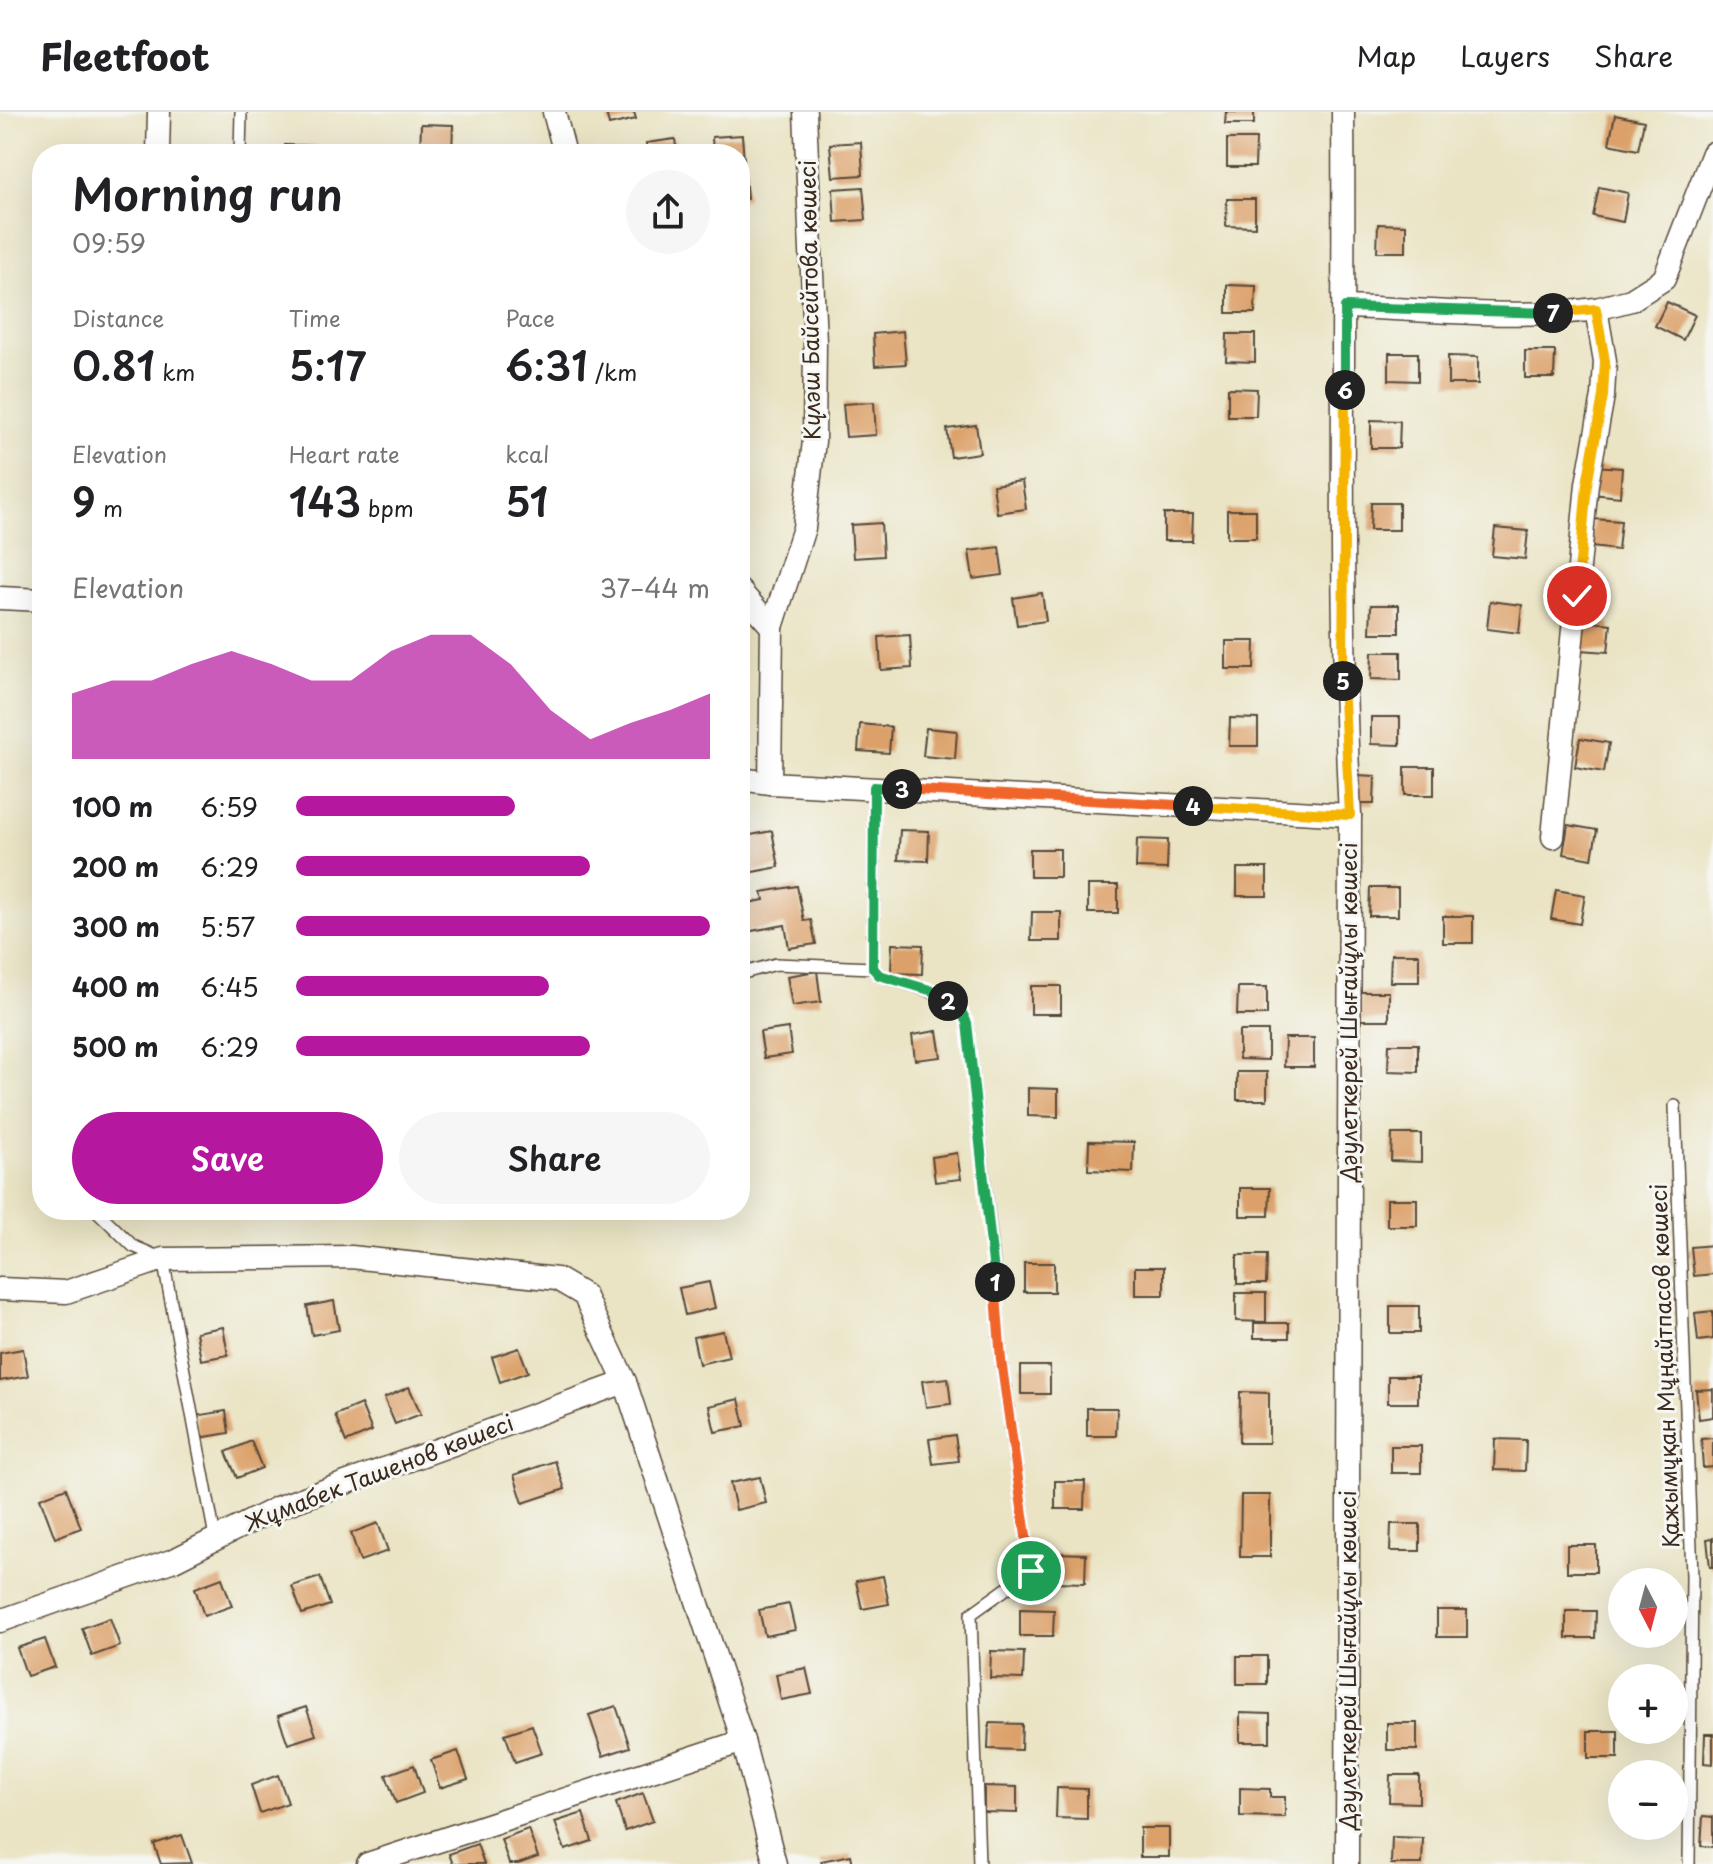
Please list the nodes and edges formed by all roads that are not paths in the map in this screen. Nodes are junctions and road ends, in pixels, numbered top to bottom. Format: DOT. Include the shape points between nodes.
graph roads {
  1 [pos="159,112"];
  2 [pos="241,112"];
  3 [pos="554,112"];
  4 [pos="805,112"];
  5 [pos="1343,112"];
  6 [pos="158,144"];
  7 [pos="240,144"];
  8 [pos="562,144"];
  9 [pos="1713,153"];
  10 [pos="1345,307"];
  11 [pos="1596,309"];
  12 [pos="0,598"];
  13 [pos="32,600"];
  14 [pos="750,602"];
  15 [pos="772,627"];
  16 [pos="750,780"];
  17 [pos="770,783"];
  18 [pos="874,787"];
  19 [pos="1350,815"];
  20 [pos="1553,837"];
  21 [pos="873,968"];
  22 [pos="750,971"];
  23 [pos="1675,1106"];
  24 [pos="106,1220"];
  25 [pos="163,1259"];
  26 [pos="0,1289"];
  27 [pos="625,1382"];
  28 [pos="215,1537"];
  29 [pos="0,1621"];
  30 [pos="743,1741"];
  31 [pos="368,1864"];
  32 [pos="775,1864"];
  33 [pos="979,1864"];
  34 [pos="1347,1864"];
  35 [pos="1689,1864"];
  1 -- 6 [label="street"];
  2 -- 7 [label="lane"];
  3 -- 8 [label="street"];
  4 -- 15 [label="street, Күләш Байсейтова көшесі" via="814,441 804,528"];
  5 -- 10 [label="street, Дәулеткерей Шығайұлы көшесі"];
  9 -- 11 [label="street" via="1664,279 1631,300"];
  10 -- 11 [label="street" via="1537,313"];
  10 -- 19 [label="street, Дәулеткерей Шығайұлы көшесі" via="1343,691"];
  11 -- 20 [label="street" via="1605,361 1603,396 1587,484"];
  12 -- 13 [label="street"];
  14 -- 15 [label="street"];
  15 -- 17 [label="street, Күләш Байсейтова көшесі"];
  16 -- 17 [label="street"];
  17 -- 18 [label="street"];
  18 -- 19 [label="street"];
  18 -- 21 [label="lane"];
  19 -- 34 [label="street, Дәулеткерей Шығайұлы көшесі"];
  21 -- 22 [label="lane" via="776,964"];
  21 -- 33 [label="lane" via="959,1007 967,1023 972,1062 1001,1360 1031,1571 971,1614"];
  23 -- 35 [label="lane, Қажымұқан Мұңайтпасов көшесі" via="1692,1576"];
  24 -- 25 [label="lane" via="133,1246"];
  25 -- 26 [label="street" via="66,1292"];
  25 -- 27 [label="street" via="351,1257 557,1279 584,1295"];
  25 -- 28 [label="lane"];
  27 -- 28 [label="street, Жұмабек Ташенов көшесі" via="279,1507"];
  27 -- 30 [label="street"];
  28 -- 29 [label="street, Жұмабек Ташенов көшесі" via="174,1560"];
  30 -- 31 [label="street"];
  30 -- 32 [label="street"];
}
